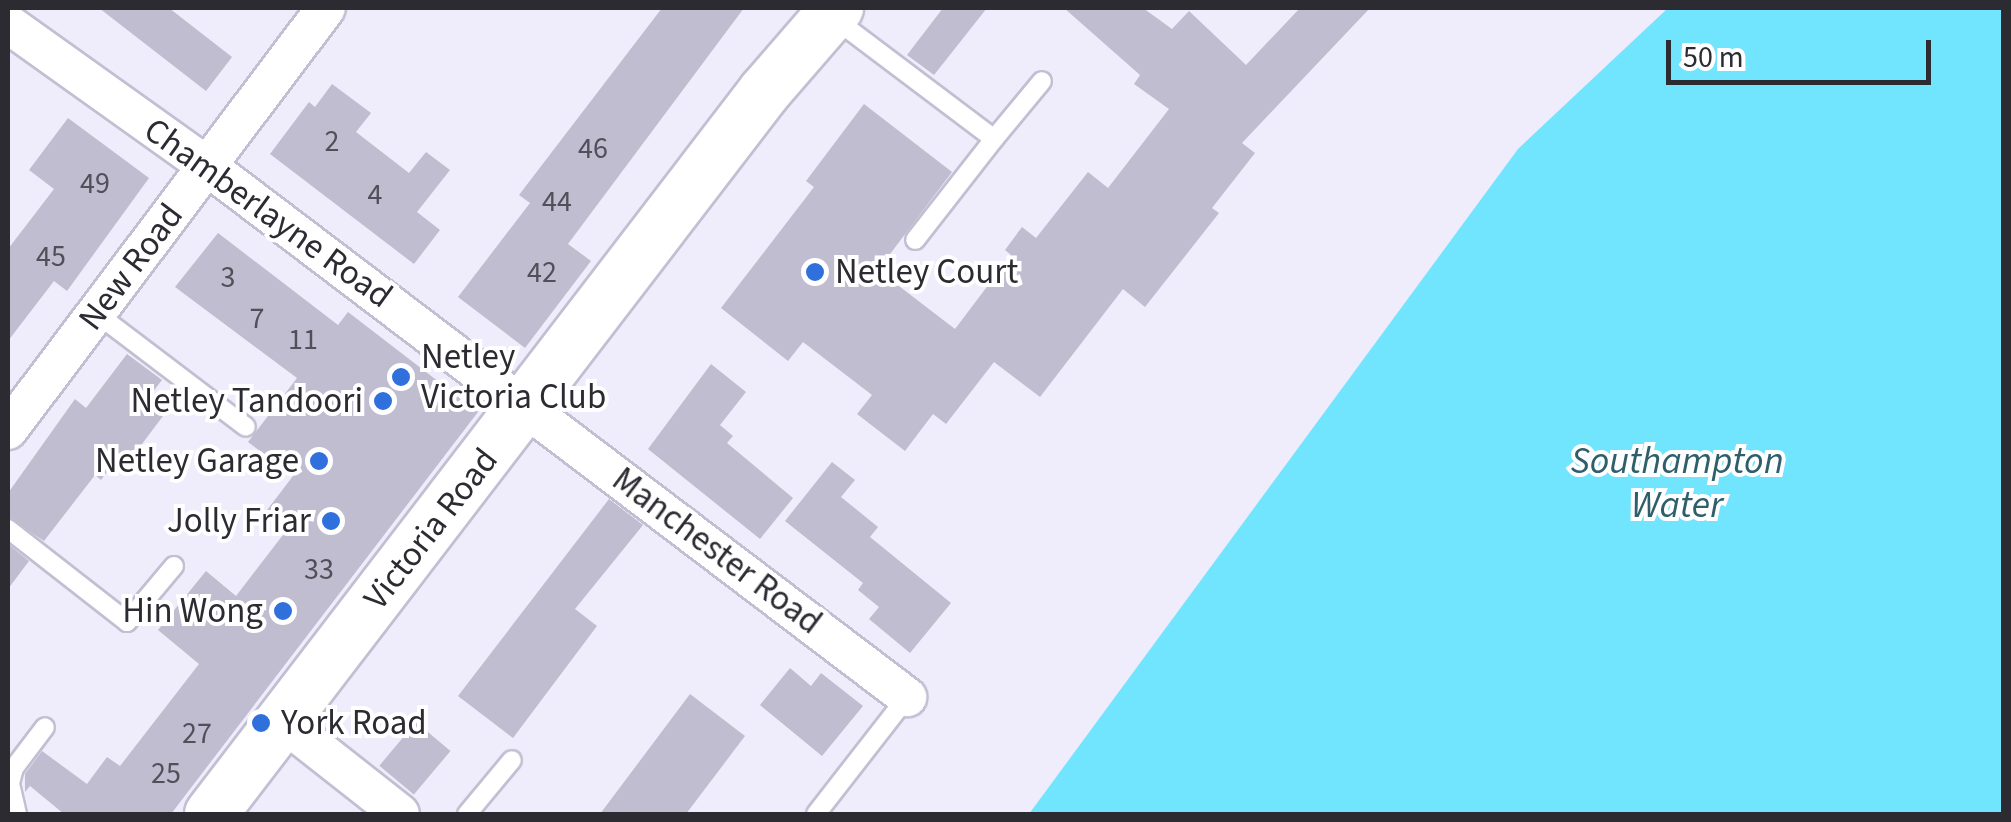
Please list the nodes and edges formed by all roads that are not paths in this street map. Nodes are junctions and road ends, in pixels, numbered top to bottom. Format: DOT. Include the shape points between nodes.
graph roads {
  1 [pos="326,8"];
  2 [pos="834,12"];
  3 [pos="8,24"];
  4 [pos="1042,80"];
  5 [pos="994,139"];
  6 [pos="208,166"];
  7 [pos="914,240"];
  8 [pos="96,313"];
  9 [pos="526,406"];
  10 [pos="246,427"];
  11 [pos="8,430"];
  12 [pos="8,530"];
  13 [pos="174,566"];
  14 [pos="907,696"];
  15 [pos="282,721"];
  16 [pos="45,727"];
  17 [pos="512,760"];
  18 [pos="820,807"];
  19 [pos="17,814"];
  20 [pos="211,814"];
  21 [pos="400,814"];
  22 [pos="468,814"];
  1 -- 6 [label="street, New Road"];
  2 -- 5 [label="lane"];
  2 -- 9 [label="street, Victoria Road" via="765,91"];
  3 -- 6 [label="street, Chamberlayne Road"];
  4 -- 5 [label="lane"];
  5 -- 7 [label="lane"];
  6 -- 8 [label="street, New Road"];
  6 -- 9 [label="street, Chamberlayne Road"];
  8 -- 10 [label="lane"];
  8 -- 11 [label="street, New Road"];
  9 -- 14 [label="street, Manchester Road"];
  9 -- 15 [label="street, Victoria Road"];
  12 -- 13 [label="lane" via="127,622"];
  14 -- 18 [label="lane"];
  15 -- 20 [label="street, Victoria Road"];
  15 -- 21 [label="street"];
  16 -- 19 [label="lane" via="14,768"];
  17 -- 22 [label="lane"];
}
